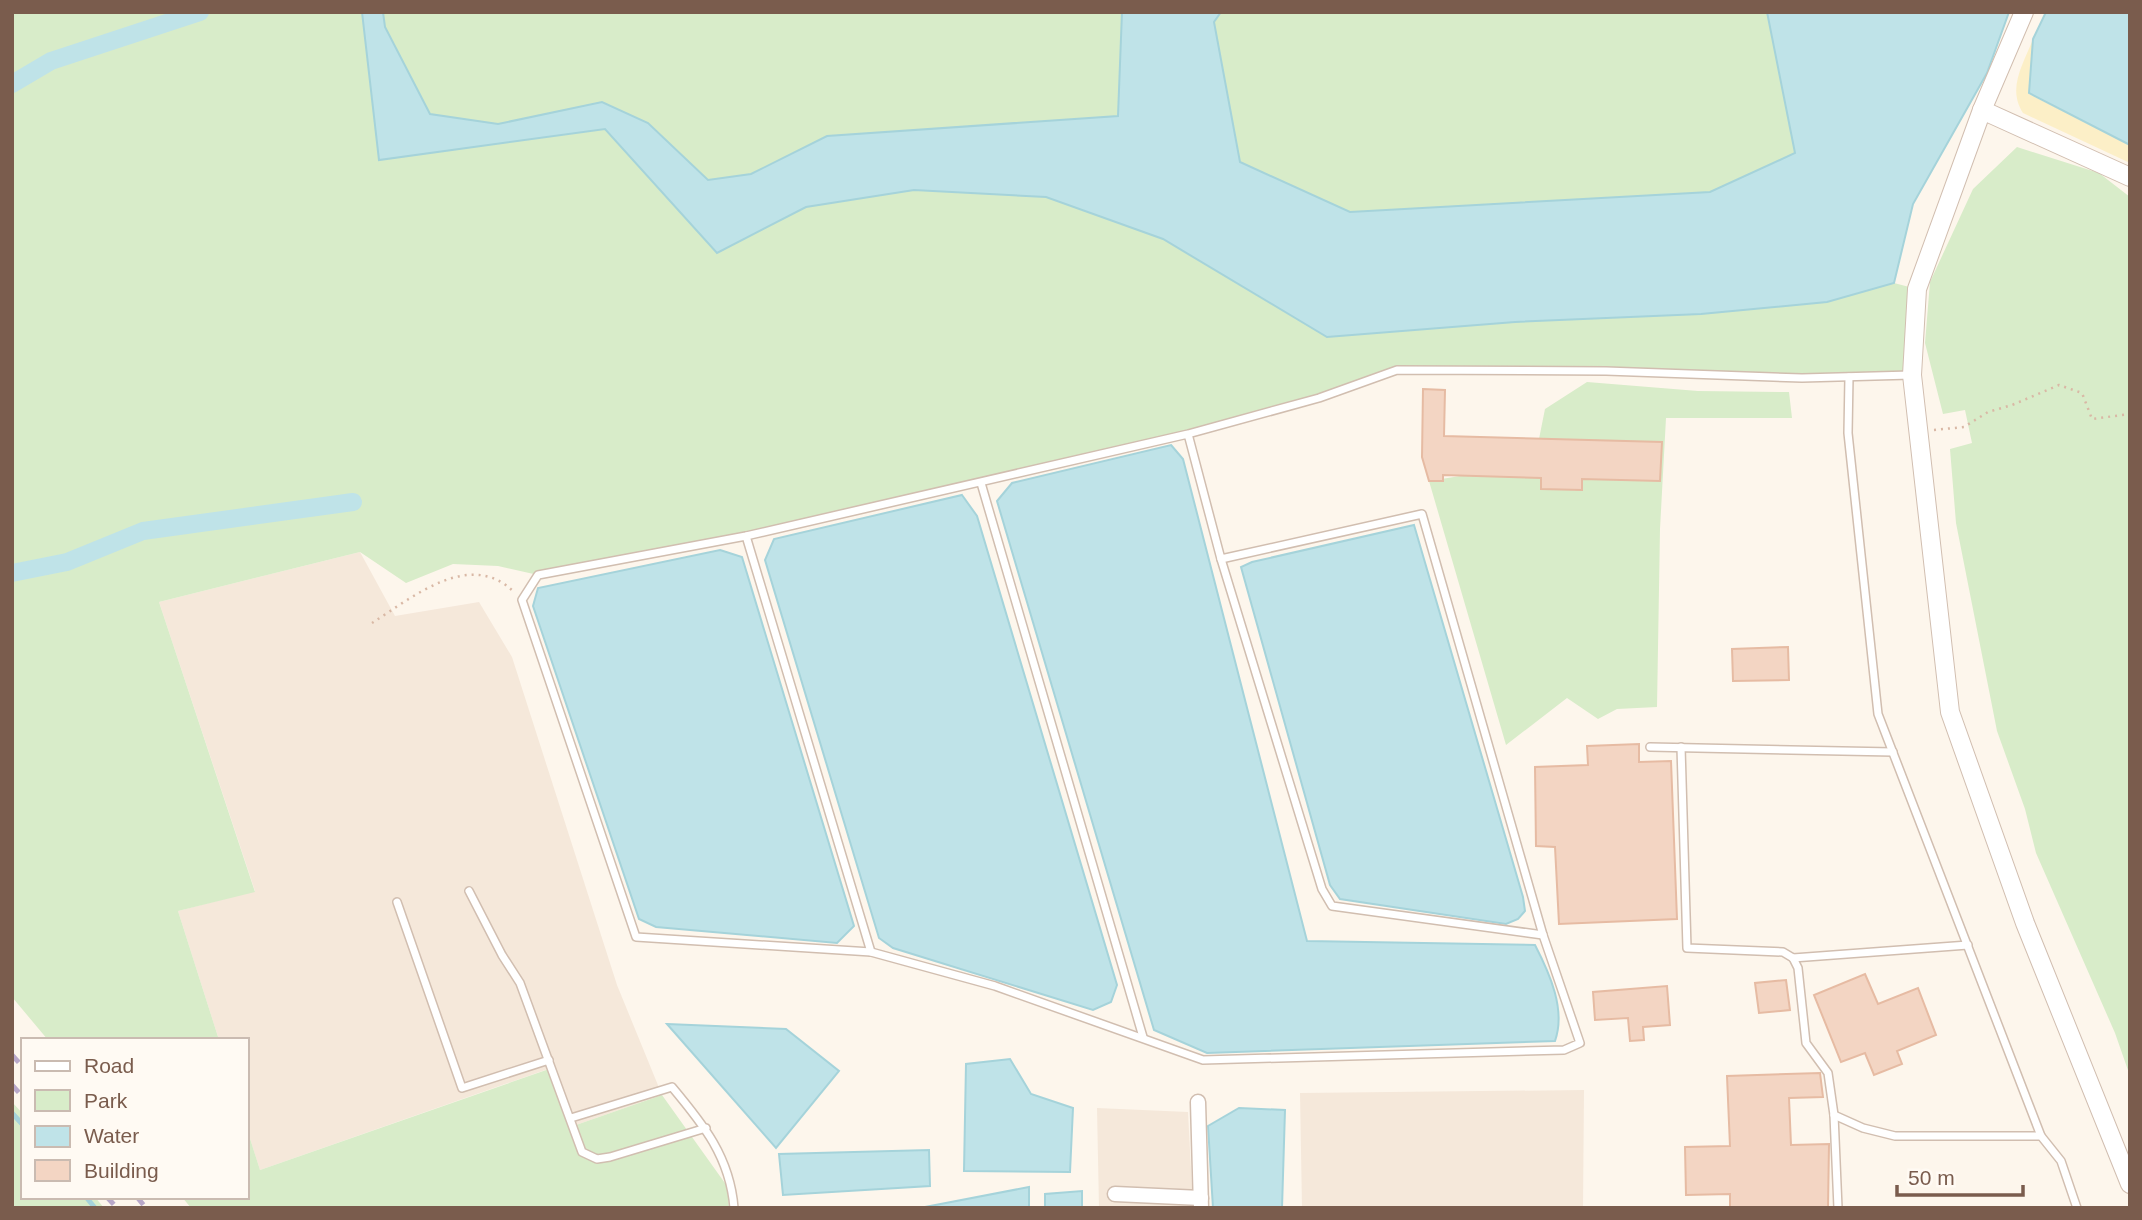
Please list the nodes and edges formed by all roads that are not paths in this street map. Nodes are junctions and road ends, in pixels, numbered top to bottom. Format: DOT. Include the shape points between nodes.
graph roads {
  1 [pos="2024,12"];
  2 [pos="1982,110"];
  3 [pos="2130,177"];
  4 [pos="1912,375"];
  5 [pos="1849,377"];
  6 [pos="1188,434"];
  7 [pos="981,483"];
  8 [pos="746,536"];
  9 [pos="1221,559"];
  10 [pos="1650,747"];
  11 [pos="1681,747"];
  12 [pos="1893,752"];
  13 [pos="469,891"];
  14 [pos="397,902"];
  15 [pos="1543,936"];
  16 [pos="1968,945"];
  17 [pos="871,952"];
  18 [pos="1793,958"];
  19 [pos="1143,1037"];
  20 [pos="549,1060"];
  21 [pos="1198,1102"];
  22 [pos="1834,1115"];
  23 [pos="571,1118"];
  24 [pos="706,1128"];
  25 [pos="2042,1136"];
  26 [pos="2130,1184"];
  27 [pos="1115,1194"];
  28 [pos="1201,1203"];
  29 [pos="734,1208"];
  30 [pos="1838,1208"];
  31 [pos="2077,1208"];
  1 -- 2 [label="street"];
  2 -- 3 [label="street"];
  2 -- 4 [label="street" via="1917,289"];
  4 -- 5 [label="lane"];
  4 -- 26 [label="street" via="1950,712 2025,923"];
  5 -- 6 [label="lane" via="1397,370 1319,398"];
  5 -- 12 [label="lane" via="1848,433 1878,714"];
  6 -- 7 [label="lane"];
  6 -- 9 [label="lane"];
  7 -- 8 [label="lane"];
  7 -- 19 [label="lane"];
  8 -- 17 [label="lane"];
  8 -- 17 [label="lane" via="538,575 522,600 636,937"];
  9 -- 15 [label="lane" via="1322,890 1332,906"];
  9 -- 15 [label="lane" via="1422,514"];
  10 -- 11 [label="lane"];
  11 -- 12 [label="lane"];
  11 -- 18 [label="lane" via="1687,948 1783,952"];
  12 -- 16 [label="lane"];
  13 -- 20 [label="lane" via="520,983"];
  14 -- 20 [label="lane" via="462,1088"];
  15 -- 19 [label="lane" via="1580,1044 1564,1050 1203,1060"];
  16 -- 18 [label="lane"];
  16 -- 25 [label="lane"];
  17 -- 19 [label="lane" via="995,986"];
  18 -- 22 [label="lane" via="1806,1044 1828,1073"];
  20 -- 23 [label="lane"];
  21 -- 28 [label="street"];
  22 -- 25 [label="lane" via="1895,1136"];
  22 -- 30 [label="lane"];
  23 -- 24 [label="lane" via="671,1087"];
  23 -- 24 [label="lane" via="582,1152 597,1159"];
  24 -- 29 [label="lane" via="727,1171"];
  25 -- 31 [label="lane" via="2061,1161"];
  27 -- 28 [label="street"];
}
